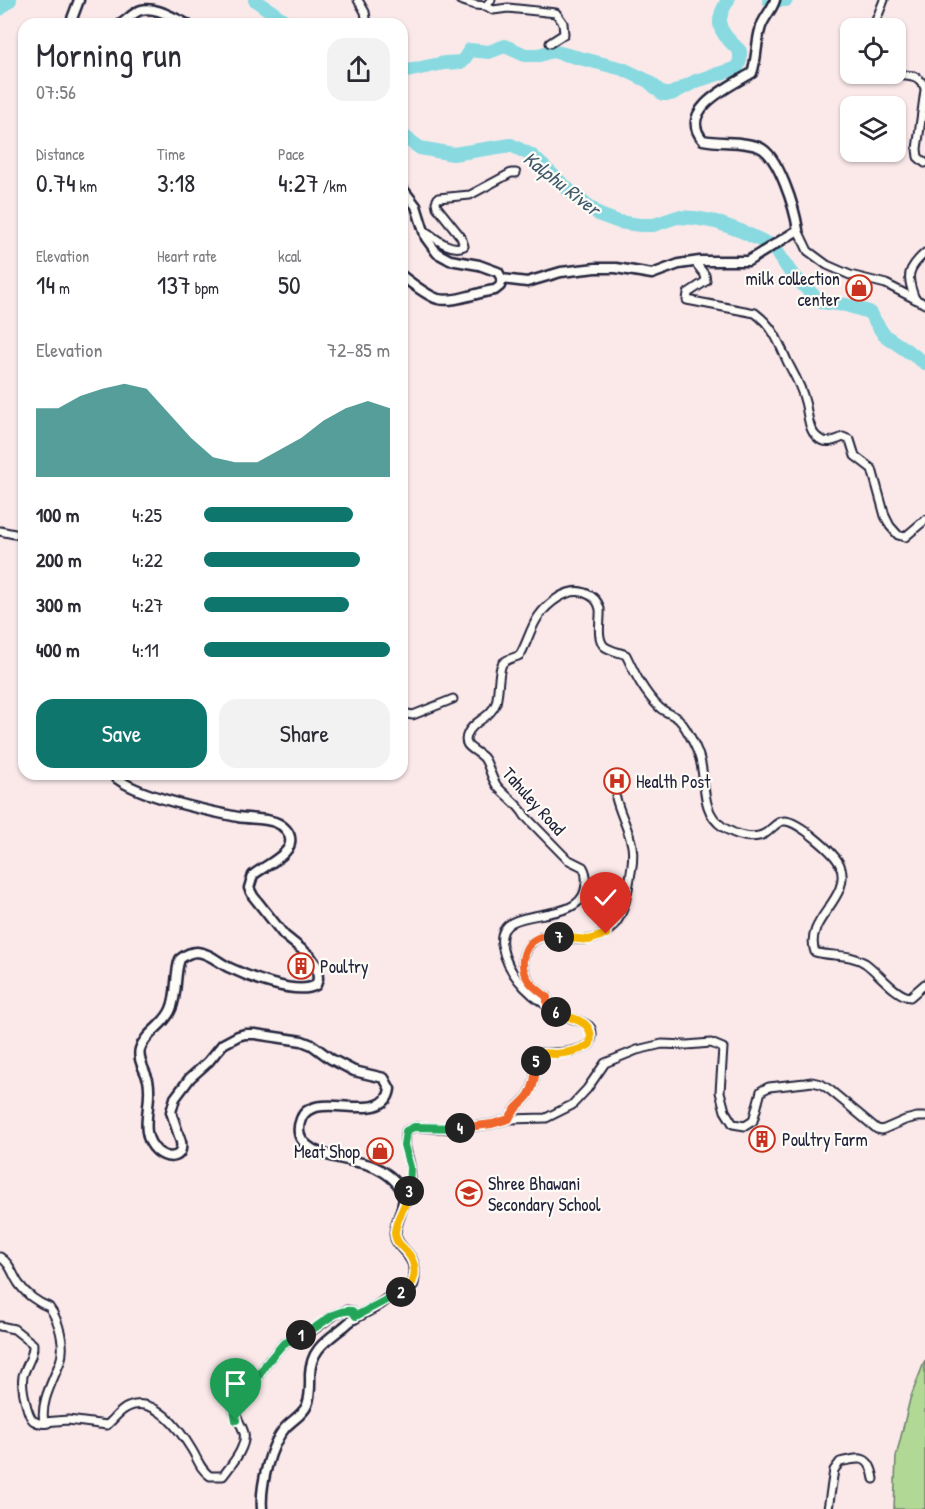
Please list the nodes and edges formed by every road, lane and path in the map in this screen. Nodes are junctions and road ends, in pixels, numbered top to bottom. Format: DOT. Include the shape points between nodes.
graph roads {
  1 [pos="78,0"];
  2 [pos="358,0"];
  3 [pos="460,0"];
  4 [pos="884,0"];
  5 [pos="488,3"];
  6 [pos="774,4"];
  7 [pos="72,18"];
  8 [pos="129,18"];
  9 [pos="174,18"];
  10 [pos="366,18"];
  11 [pos="877,18"];
  12 [pos="550,43"];
  13 [pos="906,75"];
  14 [pos="925,89"];
  15 [pos="925,163"];
  16 [pos="516,173"];
  17 [pos="408,195"];
  18 [pos="424,230"];
  19 [pos="798,230"];
  20 [pos="925,253"];
  21 [pos="695,261"];
  22 [pos="502,279"];
  23 [pos="408,280"];
  24 [pos="915,299"];
  25 [pos="925,304"];
  26 [pos="925,520"];
  27 [pos="0,531"];
  28 [pos="18,535"];
  29 [pos="453,699"];
  30 [pos="408,714"];
  31 [pos="120,780"];
  32 [pos="616,798"];
  33 [pos="925,984"];
  34 [pos="547,1005"];
  35 [pos="925,1117"];
  36 [pos="509,1119"];
  37 [pos="402,1210"];
  38 [pos="0,1257"];
  39 [pos="356,1316"];
  40 [pos="0,1326"];
  41 [pos="48,1423"];
  42 [pos="874,1479"];
  43 [pos="262,1509"];
  44 [pos="828,1509"];
  1 -- 7 [label="street"];
  2 -- 10 [label="street"];
  3 -- 5 [label="street"];
  4 -- 11 [label="street"];
  5 -- 12 [label="street" via="493,10 556,13 564,34"];
  6 -- 19 [label="street" via="760,30 752,73 708,101 695,124 703,140 765,150 787,190"];
  8 -- 9 [label="street" via="140,10 162,12"];
  13 -- 14 [label="street" via="922,80"];
  14 -- 15 [label="street" via="917,149"];
  16 -- 18 [label="street" via="470,195 438,198 437,207 464,246 450,247"];
  17 -- 18 [label="street" via="417,206"];
  18 -- 22 [label="street" via="437,252 450,260 498,272"];
  19 -- 21 [label="street" via="748,261"];
  19 -- 24 [label="street" via="808,251 827,265 886,284"];
  20 -- 24 [label="street" via="909,273"];
  21 -- 22 [label="street" via="652,274 596,268 561,272 527,282"];
  21 -- 26 [label="street" via="706,281 688,293 687,300 755,313 764,320 773,329 796,376 817,438 831,442 843,437 850,440 855,456 872,469 885,516 897,535 905,537"];
  22 -- 23 [label="street" via="495,290 449,299 440,299"];
  24 -- 25 [label="street"];
  27 -- 28 [label="street"];
  29 -- 30 [label="street"];
  31 -- 37 [label="street" via="128,786 217,813 275,822 288,832 288,848 253,875 249,888 284,935 310,957 318,972 316,985 311,988 290,987 229,968 206,954 196,952 180,959 172,1008 140,1049 150,1090 147,1131 154,1148 165,1156 179,1155 182,1147 172,1104 190,1078 223,1044 245,1034 302,1041 354,1071 387,1081 390,1093 381,1104 310,1109 301,1120 300,1131 307,1146 315,1150 367,1164 387,1174 403,1192"];
  32 -- 34 [label="street" via="633,858 624,910 606,934 596,938 544,936 527,946 522,963 525,974 547,997"];
  33 -- 34 [label="street, Tahuley Road" via="905,997 865,963 844,955 815,952 811,942 815,929 839,892 841,868 837,860 819,842 787,821 756,837 743,836 720,825 712,815 704,790 699,755 682,723 656,703 637,679 626,655 602,644 597,601 588,593 572,591 537,618 520,655 500,667 495,706 469,731 466,740 484,758 488,773 505,795 564,856 585,870 584,895 575,904 548,915 523,918 506,926 502,933 503,950 515,975 530,995"];
  34 -- 36 [label="street, Tahuley Road" via="589,1026 590,1044 537,1056 532,1087"];
  35 -- 36 [label="street" via="877,1129 830,1090 812,1082 761,1091 753,1121 745,1126 733,1124 720,1092 725,1052 711,1043 662,1044 637,1050 605,1063 587,1089 563,1110 546,1118"];
  36 -- 37 [label="street" via="471,1127 414,1127 406,1131 410,1188"];
  37 -- 39 [label="street" via="396,1236 414,1265 412,1286"];
  38 -- 41 [label="street" via="20,1285 49,1307 59,1325 61,1361 43,1411 44,1422"];
  39 -- 41 [label="street" via="347,1310 336,1314 283,1344 252,1387 235,1397 234,1412 244,1433 243,1442 223,1476 205,1472 183,1436 156,1408 126,1407 107,1425 68,1420"];
  39 -- 43 [label="street" via="315,1351 307,1407 276,1443 261,1493"];
  40 -- 41 [label="street" via="14,1329 33,1344 22,1377 24,1396 33,1421"];
  42 -- 44 [label="street" via="872,1466 865,1460 840,1462 834,1470"];
}
